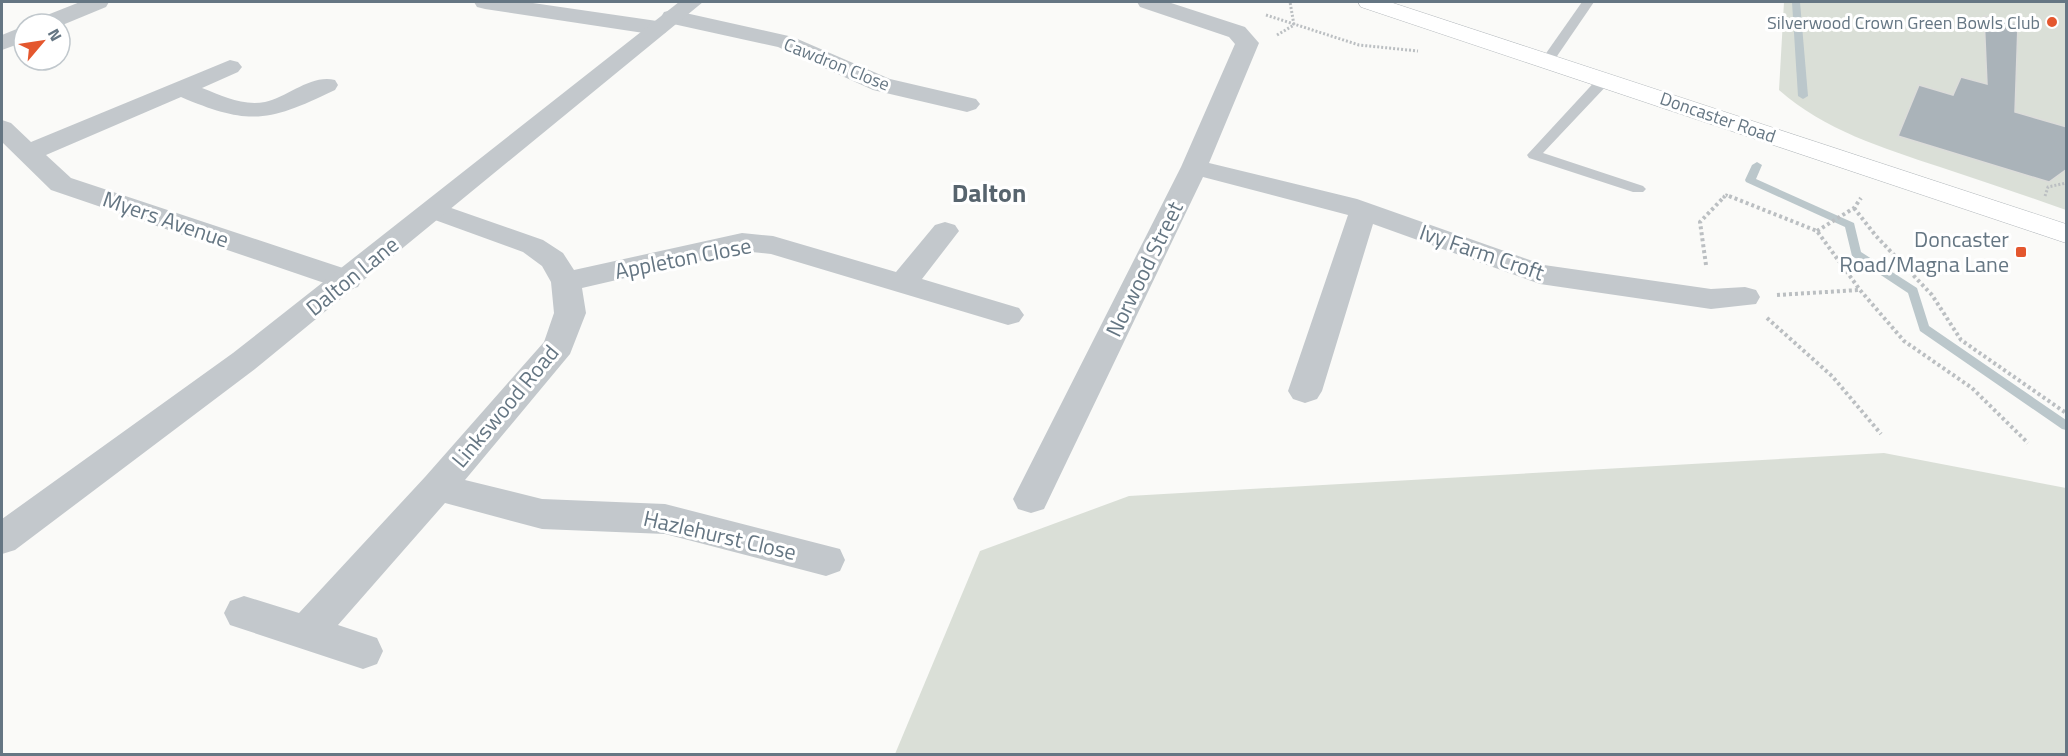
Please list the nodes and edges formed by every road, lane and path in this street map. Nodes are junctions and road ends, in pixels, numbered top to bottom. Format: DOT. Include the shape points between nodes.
graph roads {
  1 [pos="98,2"];
  2 [pos="485,2"];
  3 [pos="1148,2"];
  4 [pos="1369,2"];
  5 [pos="1588,2"];
  6 [pos="72,13"];
  7 [pos="674,16"];
  8 [pos="1548,60"];
  9 [pos="230,67"];
  10 [pos="1605,79"];
  11 [pos="326,85"];
  12 [pos="181,88"];
  13 [pos="967,104"];
  14 [pos="2,128"];
  15 [pos="27,153"];
  16 [pos="1194,167"];
  17 [pos="2065,183"];
  18 [pos="1638,189"];
  19 [pos="2046,192"];
  20 [pos="1854,208"];
  21 [pos="434,210"];
  22 [pos="1363,211"];
  23 [pos="1848,213"];
  24 [pos="945,231"];
  25 [pos="1817,231"];
  26 [pos="2067,234"];
  27 [pos="347,280"];
  28 [pos="566,282"];
  29 [pos="902,284"];
  30 [pos="1860,290"];
  31 [pos="1745,297"];
  32 [pos="1715,310"];
  33 [pos="1008,315"];
  34 [pos="1305,392"];
  35 [pos="2067,413"];
  36 [pos="1881,434"];
  37 [pos="2028,443"];
  38 [pos="438,487"];
  39 [pos="1031,499"];
  40 [pos="2,539"];
  41 [pos="826,560"];
  42 [pos="244,613"];
  43 [pos="306,633"];
  44 [pos="363,651"];
  1 -- 6 [label="street"];
  2 -- 7 [label="street, Cawdron Close"];
  3 -- 16 [label="street, Norwood Street" via="1236,32 1247,44"];
  4 -- 8 [label="main road, Doncaster Road"];
  5 -- 8 [label="lane"];
  7 -- 13 [label="street, Cawdron Close" via="785,42 882,85"];
  7 -- 21 [label="street, Dalton Lane"];
  8 -- 10 [label="main road, Doncaster Road"];
  9 -- 12 [label="street"];
  10 -- 18 [label="lane" via="1534,155"];
  10 -- 26 [label="main road, Doncaster Road"];
  11 -- 12 [label="street" via="263,110 242,110"];
  12 -- 15 [label="street"];
  14 -- 15 [label="street, Myers Avenue"];
  15 -- 27 [label="street, Myers Avenue" via="61,183"];
  16 -- 22 [label="street, Ivy Farm Croft"];
  16 -- 39 [label="street, Norwood Street"];
  17 -- 19 [label="path" via="2048,187"];
  20 -- 35 [label="path" via="1932,295 1961,340"];
  21 -- 27 [label="street, Dalton Lane"];
  21 -- 28 [label="street, Linkswood Road" via="533,246 553,260"];
  22 -- 32 [label="street, Ivy Farm Croft" via="1540,274"];
  22 -- 34 [label="street"];
  23 -- 25 [label="path"];
  24 -- 29 [label="street"];
  25 -- 30 [label="path"];
  25 -- 32 [label="path" via="1726,195 1700,222"];
  27 -- 40 [label="street, Dalton Lane" via="244,362"];
  28 -- 29 [label="street, Appleton Close" via="742,242 773,244"];
  28 -- 38 [label="street, Linkswood Road" via="570,313 559,346"];
  29 -- 33 [label="street, Appleton Close"];
  30 -- 31 [label="path"];
  30 -- 37 [label="path" via="1904,342 1972,388"];
  31 -- 32 [label="street, Ivy Farm Croft"];
  31 -- 36 [label="path" via="1832,376"];
  38 -- 41 [label="street, Hazlehurst Close" via="542,514 665,519"];
  38 -- 43 [label="street, Linkswood Road"];
  42 -- 43 [label="street"];
  43 -- 44 [label="street"];
}
